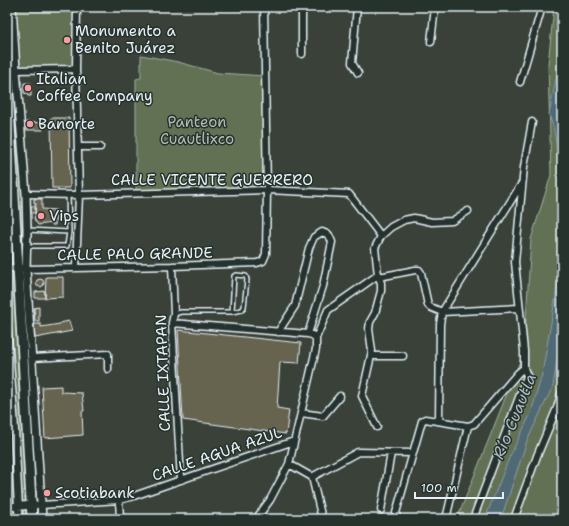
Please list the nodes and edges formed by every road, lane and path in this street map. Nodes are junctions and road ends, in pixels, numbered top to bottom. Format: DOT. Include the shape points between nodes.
graph roads {
  1 [pos="12,7"];
  2 [pos="77,7"];
  3 [pos="264,7"];
  4 [pos="302,7"];
  5 [pos="358,7"];
  6 [pos="435,7"];
  7 [pos="542,7"];
  8 [pos="431,42"];
  9 [pos="302,54"];
  10 [pos="76,69"];
  11 [pos="11,71"];
  12 [pos="358,73"];
  13 [pos="520,82"];
  14 [pos="532,122"];
  15 [pos="79,147"];
  16 [pos="100,147"];
  17 [pos="7,176"];
  18 [pos="524,180"];
  19 [pos="267,190"];
  20 [pos="26,194"];
  21 [pos="68,195"];
  22 [pos="79,195"];
  23 [pos="468,211"];
  24 [pos="27,230"];
  25 [pos="69,232"];
  26 [pos="380,236"];
  27 [pos="26,246"];
  28 [pos="172,266"];
  29 [pos="16,268"];
  30 [pos="76,268"];
  31 [pos="378,276"];
  32 [pos="519,308"];
  33 [pos="232,312"];
  34 [pos="442,312"];
  35 [pos="174,314"];
  36 [pos="172,323"];
  37 [pos="7,330"];
  38 [pos="278,332"];
  39 [pos="308,334"];
  40 [pos="316,338"];
  41 [pos="372,356"];
  42 [pos="403,356"];
  43 [pos="32,358"];
  44 [pos="524,368"];
  45 [pos="108,369"];
  46 [pos="562,391"];
  47 [pos="340,396"];
  48 [pos="301,412"];
  49 [pos="11,420"];
  50 [pos="439,420"];
  51 [pos="468,426"];
  52 [pos="377,427"];
  53 [pos="294,441"];
  54 [pos="391,453"];
  55 [pos="412,453"];
  56 [pos="289,464"];
  57 [pos="312,477"];
  58 [pos="181,480"];
  59 [pos="119,500"];
  60 [pos="41,505"];
  61 [pos="25,506"];
  62 [pos="7,507"];
  63 [pos="381,510"];
  64 [pos="396,516"];
  65 [pos="257,518"];
  66 [pos="18,519"];
  67 [pos="26,519"];
  68 [pos="32,519"];
  69 [pos="42,519"];
  70 [pos="120,519"];
  71 [pos="322,519"];
  72 [pos="446,519"];
  73 [pos="473,519"];
  74 [pos="514,519"];
  1 -- 11 [label="street"];
  2 -- 10 [label="street"];
  3 -- 19 [label="street"];
  4 -- 9 [label="street"];
  5 -- 12 [label="street" via="352,63"];
  6 -- 8 [label="street"];
  7 -- 13 [label="street"];
  10 -- 11 [label="street"];
  10 -- 15 [label="street"];
  11 -- 20 [label="street"];
  11 -- 29 [label="main road"];
  14 -- 18 [label="street"];
  15 -- 16 [label="street"];
  15 -- 22 [label="street"];
  17 -- 29 [label="main road"];
  18 -- 32 [label="street" via="515,262"];
  18 -- 34 [label="street"];
  19 -- 22 [label="street, CALLE VICENTE GUERRERO"];
  19 -- 26 [label="street, CALLE VICENTE GUERRERO" via="349,194"];
  19 -- 28 [label="street, CALLE PALO GRANDE" via="266,254 263,261"];
  20 -- 21 [label="street, CALLE VICENTE GUERRERO"];
  20 -- 24 [label="street"];
  21 -- 22 [label="street, CALLE VICENTE GUERRERO"];
  21 -- 25 [label="lane"];
  22 -- 30 [label="street"];
  23 -- 26 [label="street" via="452,221 409,219 391,227"];
  24 -- 25 [label="lane"];
  24 -- 27 [label="street"];
  25 -- 27 [label="lane" via="67,246"];
  26 -- 31 [label="street" via="375,248"];
  27 -- 29 [label="street"];
  28 -- 30 [label="street, CALLE PALO GRANDE"];
  28 -- 35 [label="street, CALLE IXTAPAN"];
  29 -- 30 [label="street, CALLE PALO GRANDE"];
  29 -- 43 [label="street"];
  29 -- 61 [label="main road"];
  31 -- 34 [label="street" via="419,270 428,305"];
  31 -- 40 [label="street" via="328,310"];
  31 -- 41 [label="street" via="381,291 370,322"];
  32 -- 34 [label="street"];
  32 -- 44 [label="street"];
  33 -- 33 [label="lane" via="234,276 246,276 244,307"];
  33 -- 35 [label="lane"];
  34 -- 50 [label="street"];
  35 -- 36 [label="street, CALLE IXTAPAN"];
  36 -- 38 [label="street"];
  36 -- 58 [label="street, CALLE IXTAPAN"];
  37 -- 49 [label="street"];
  38 -- 39 [label="street"];
  38 -- 39 [label="street" via="295,306 309,248 314,237 322,232 329,235 332,242 323,286"];
  39 -- 40 [label="street"];
  40 -- 48 [label="street" via="316,349"];
  41 -- 42 [label="street"];
  41 -- 52 [label="street" via="362,396"];
  43 -- 45 [label="street" via="108,354"];
  43 -- 60 [label="street"];
  44 -- 51 [label="street" via="479,420"];
  44 -- 73 [label="street" via="527,376"];
  46 -- 74 [label="street"];
  47 -- 48 [label="street" via="323,416"];
  48 -- 53 [label="street"];
  49 -- 61 [label="street"];
  50 -- 51 [label="street"];
  50 -- 55 [label="street" via="422,421"];
  51 -- 72 [label="street"];
  53 -- 56 [label="street"];
  53 -- 58 [label="street, CALLE AGUA AZUL"];
  54 -- 55 [label="street"];
  54 -- 57 [label="street" via="358,452"];
  54 -- 63 [label="street"];
  55 -- 64 [label="street"];
  56 -- 57 [label="street"];
  56 -- 65 [label="street" via="270,500"];
  57 -- 71 [label="street"];
  58 -- 59 [label="street, CALLE AGUA AZUL"];
  59 -- 60 [label="street, CALLE AGUA AZUL"];
  59 -- 70 [label="street"];
  60 -- 61 [label="street, CALLE AGUA AZUL"];
  60 -- 69 [label="street"];
  61 -- 62 [label="street, CALLE AGUA AZUL"];
  61 -- 66 [label="street"];
  61 -- 67 [label="main road"];
  61 -- 68 [label="main road"];
}
